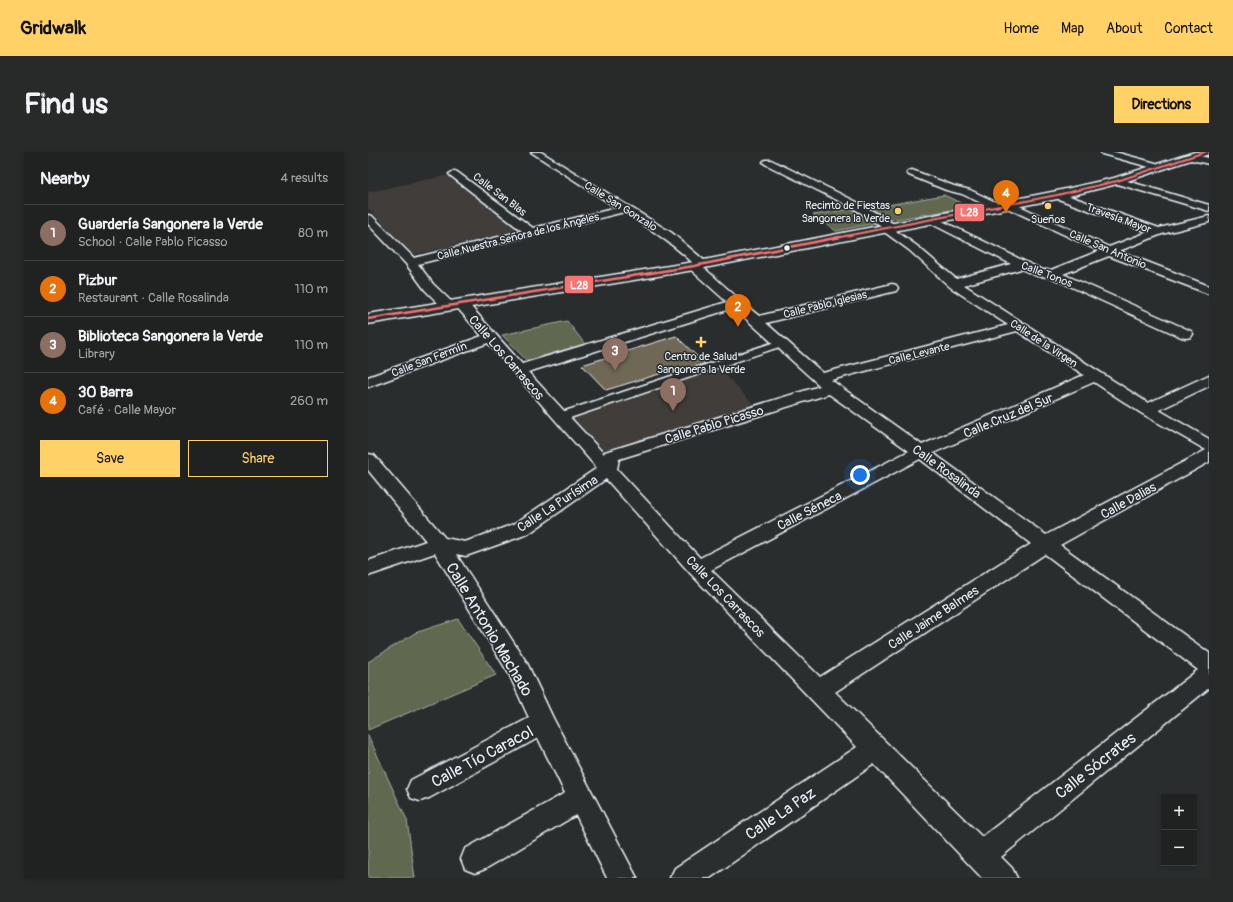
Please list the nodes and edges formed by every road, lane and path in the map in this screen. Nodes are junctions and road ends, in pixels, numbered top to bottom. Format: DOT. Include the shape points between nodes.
graph roads {
  1 [pos="535,152"];
  2 [pos="1105,152"];
  3 [pos="1203,158"];
  4 [pos="768,162"];
  5 [pos="1160,167"];
  6 [pos="912,173"];
  7 [pos="454,174"];
  8 [pos="1117,180"];
  9 [pos="1057,195"];
  10 [pos="1003,206"];
  11 [pos="1209,208"];
  12 [pos="625,209"];
  13 [pos="368,218"];
  14 [pos="1209,219"];
  15 [pos="932,220"];
  16 [pos="890,228"];
  17 [pos="1158,232"];
  18 [pos="532,233"];
  19 [pos="1110,252"];
  20 [pos="411,262"];
  21 [pos="1022,265"];
  22 [pos="698,266"];
  23 [pos="1052,274"];
  24 [pos="954,284"];
  25 [pos="892,288"];
  26 [pos="1209,290"];
  27 [pos="738,303"];
  28 [pos="455,305"];
  29 [pos="368,319"];
  30 [pos="757,320"];
  31 [pos="1018,326"];
  32 [pos="1186,334"];
  33 [pos="490,338"];
  34 [pos="781,343"];
  35 [pos="518,370"];
  36 [pos="1095,376"];
  37 [pos="1209,380"];
  38 [pos="368,382"];
  39 [pos="826,383"];
  40 [pos="1147,410"];
  41 [pos="560,417"];
  42 [pos="1209,446"];
  43 [pos="921,452"];
  44 [pos="1209,455"];
  45 [pos="368,459"];
  46 [pos="608,469"];
  47 [pos="439,544"];
  48 [pos="1046,544"];
  49 [pos="697,568"];
  50 [pos="368,569"];
  51 [pos="1209,666"];
  52 [pos="1209,675"];
  53 [pos="819,690"];
  54 [pos="543,723"];
  55 [pos="875,749"];
  56 [pos="420,789"];
  57 [pos="581,798"];
  58 [pos="980,856"];
  59 [pos="474,859"];
  60 [pos="622,878"];
  61 [pos="685,878"];
  62 [pos="1002,878"];
  1 -- 12 [label="street, Calle San Gonzalo"];
  2 -- 5 [label="street"];
  3 -- 5 [label="street"];
  4 -- 16 [label="street, Calle de la Virgen" via="857,206"];
  5 -- 8 [label="street"];
  6 -- 10 [label="street, Calle San Antonio"];
  7 -- 18 [label="street, Calle San Blas"];
  8 -- 9 [label="street"];
  8 -- 11 [label="street"];
  9 -- 10 [label="street"];
  9 -- 17 [label="street, Travesía Mayor"];
  10 -- 15 [label="street"];
  10 -- 19 [label="street, Calle San Antonio"];
  12 -- 18 [label="street, Calle Nuestra Señora de los Ángeles"];
  12 -- 22 [label="street, Calle San Gonzalo" via="668,235 682,246"];
  13 -- 20 [label="street, Calle Los Carrascos"];
  14 -- 17 [label="street"];
  15 -- 16 [label="street"];
  15 -- 21 [label="street, Calle Tonos"];
  16 -- 22 [label="street"];
  16 -- 24 [label="street, Calle de la Virgen"];
  17 -- 19 [label="street"];
  18 -- 20 [label="street, Calle Nuestra Señora de los Ángeles"];
  19 -- 23 [label="street"];
  19 -- 26 [label="street, Calle San Antonio"];
  20 -- 28 [label="street, Calle Los Carrascos" via="429,287"];
  21 -- 23 [label="street, Calle Tonos" via="1041,273"];
  21 -- 24 [label="street"];
  22 -- 27 [label="street, Calle Rosalinda"];
  22 -- 28 [label="street"];
  23 -- 32 [label="street, Calle Tonos"];
  24 -- 31 [label="street, Calle de la Virgen"];
  25 -- 30 [label="street, Calle Pablo Iglesias"];
  27 -- 30 [label="street, Calle Rosalinda"];
  27 -- 35 [label="street"];
  28 -- 29 [label="street"];
  28 -- 33 [label="street, Calle Los Carrascos"];
  30 -- 34 [label="street, Calle Rosalinda"];
  31 -- 36 [label="street, Calle de la Virgen"];
  31 -- 39 [label="street, Calle Levante"];
  33 -- 35 [label="street, Calle Los Carrascos"];
  33 -- 38 [label="street, Calle San Fermín" via="455,348 412,367"];
  34 -- 39 [label="street, Calle Rosalinda"];
  34 -- 41 [label="street"];
  35 -- 41 [label="street, Calle Los Carrascos"];
  36 -- 40 [label="street, Calle de la Virgen"];
  36 -- 43 [label="street, Calle Cruz del Sur"];
  37 -- 40 [label="street"];
  39 -- 43 [label="street, Calle Rosalinda"];
  39 -- 46 [label="street, Calle Pablo Picasso" via="611,456"];
  40 -- 42 [label="street, Calle de la Virgen"];
  41 -- 46 [label="street, Calle Los Carrascos"];
  43 -- 48 [label="street, Calle Rosalinda"];
  43 -- 49 [label="street, Calle Séneca"];
  44 -- 48 [label="street, Calle Dalias"];
  45 -- 47 [label="street, Calle Antonio Machado"];
  46 -- 47 [label="street, Calle La Purísima" via="521,529 466,549"];
  46 -- 49 [label="street, Calle Los Carrascos"];
  47 -- 50 [label="street, Calle La Purísima"];
  47 -- 54 [label="street, Calle Antonio Machado" via="519,670"];
  48 -- 51 [label="street, Calle Rosalinda"];
  48 -- 53 [label="street, Calle Jaime Balmes"];
  49 -- 53 [label="street, Calle Los Carrascos"];
  52 -- 58 [label="street, Calle Sócrates"];
  53 -- 55 [label="street, Calle Los Carrascos"];
  54 -- 56 [label="street, Calle Tío Caracol"];
  54 -- 57 [label="street, Calle Antonio Machado"];
  55 -- 58 [label="street, Calle Los Carrascos"];
  55 -- 61 [label="street, Calle La Paz"];
  57 -- 59 [label="street"];
  57 -- 60 [label="street, Calle Antonio Machado"];
  58 -- 62 [label="street, Calle Los Carrascos"];
}
